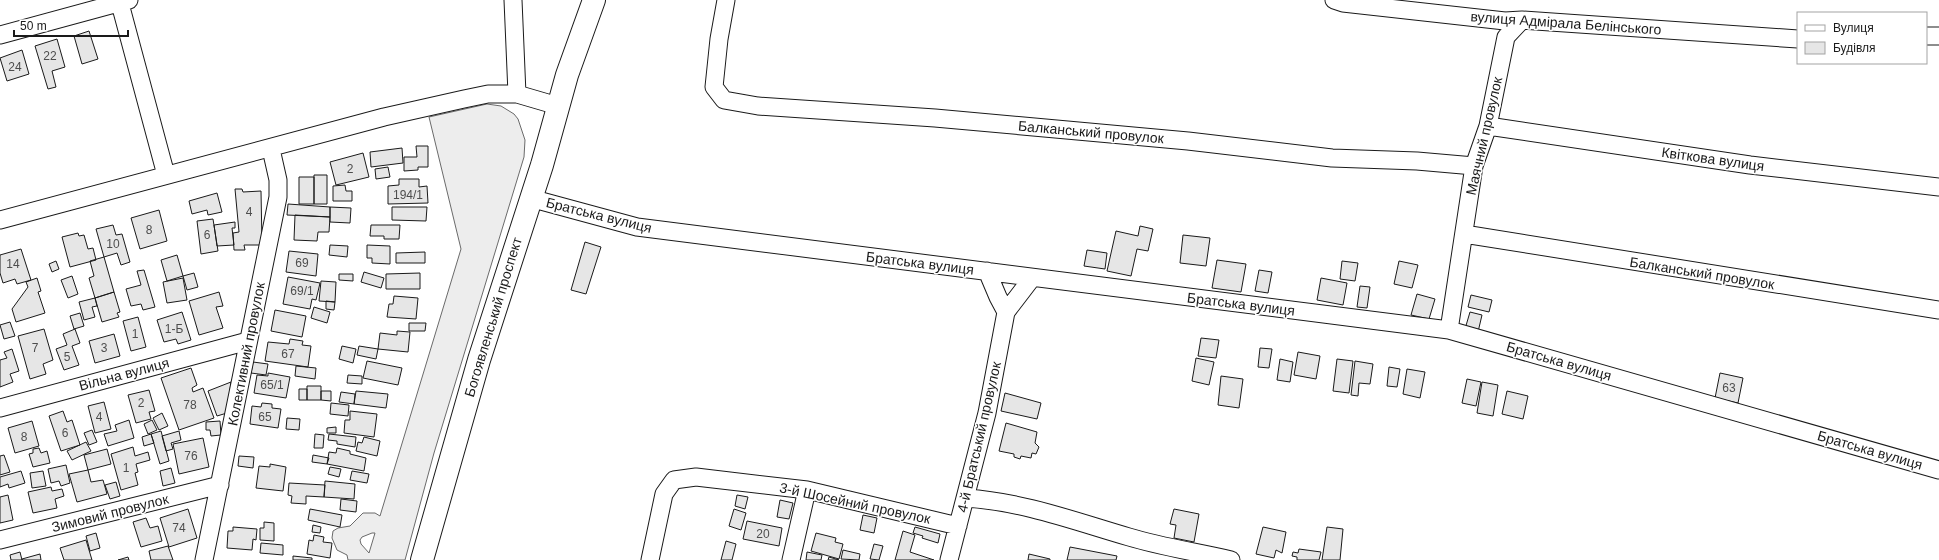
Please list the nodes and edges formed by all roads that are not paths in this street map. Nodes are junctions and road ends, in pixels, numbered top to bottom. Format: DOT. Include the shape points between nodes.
graph roads {
  1 [pos="513,0"];
  2 [pos="580,0"];
  3 [pos="594,0"];
  4 [pos="726,0"];
  5 [pos="123,1"];
  6 [pos="1340,1"];
  7 [pos="1522,20"];
  8 [pos="0,35"];
  9 [pos="1927,36"];
  10 [pos="1939,36"];
  11 [pos="1797,39"];
  12 [pos="567,75"];
  13 [pos="516,94"];
  14 [pos="558,106"];
  15 [pos="1488,126"];
  16 [pos="271,149"];
  17 [pos="1474,166"];
  18 [pos="166,176"];
  19 [pos="1939,187"];
  20 [pos="530,198"];
  21 [pos="0,220"];
  22 [pos="1464,234"];
  23 [pos="987,271"];
  24 [pos="1032,278"];
  25 [pos="1939,310"];
  26 [pos="1006,312"];
  27 [pos="1449,330"];
  28 [pos="248,341"];
  29 [pos="0,408"];
  30 [pos="1939,470"];
  31 [pos="220,485"];
  32 [pos="807,490"];
  33 [pos="966,498"];
  34 [pos="958,526"];
  35 [pos="0,540"];
  36 [pos="204,560"];
  37 [pos="422,560"];
  38 [pos="650,560"];
  39 [pos="791,560"];
  40 [pos="949,560"];
  41 [pos="1230,560"];
  1 -- 13 [label="street"];
  2 -- 12 [label="main road, Богоявленський проспект"];
  3 -- 12 [label="main road, Богоявленський проспект"];
  4 -- 17 [label="street, Балканський провулок" via="714,87 724,100 758,106 935,118 1332,158"];
  5 -- 8 [label="street"];
  5 -- 18 [label="street"];
  6 -- 7 [label="street, вулиця Адмірала Белінського" via="1505,21"];
  7 -- 11 [label="street, вулиця Адмірала Белінського"];
  7 -- 15 [label="street, Маячний провулок" via="1506,37"];
  9 -- 10 [label="street"];
  12 -- 14 [label="main road, Богоявленський проспект"];
  13 -- 14 [label="street"];
  13 -- 16 [label="street" via="488,94 457,100 384,117"];
  14 -- 20 [label="main road, Богоявленський проспект"];
  15 -- 17 [label="street, Маячний провулок"];
  15 -- 19 [label="street, Квіткова вулиця" via="1750,165"];
  16 -- 18 [label="street"];
  16 -- 28 [label="street, Колективний провулок" via="278,180 278,197"];
  17 -- 22 [label="street, Маячний провулок"];
  18 -- 21 [label="street"];
  20 -- 23 [label="street, Братська вулиця" via="637,227"];
  20 -- 37 [label="main road, Богоявленський проспект" via="479,360"];
  22 -- 25 [label="street, Балканський провулок"];
  22 -- 27 [label="street, Маячний провулок"];
  23 -- 24 [label="street, Братська вулиця"];
  23 -- 26 [label="street"];
  24 -- 26 [label="street, 4-й Братський провулок"];
  24 -- 27 [label="street, Братська вулиця"];
  26 -- 33 [label="street, 4-й Братський провулок" via="987,413"];
  27 -- 30 [label="street, Братська вулиця"];
  28 -- 29 [label="street, Вільна вулиця"];
  28 -- 31 [label="street, Колективний провулок"];
  31 -- 35 [label="street, Зимовий провулок"];
  31 -- 36 [label="street, Колективний провулок"];
  32 -- 34 [label="street, 3-й Шосейний провулок"];
  32 -- 38 [label="street, 3-й Шосейний провулок" via="696,477 674,480 664,494"];
  32 -- 39 [label="street"];
  33 -- 34 [label="street, 4-й Братський провулок"];
  33 -- 41 [label="street" via="1038,509 1130,538"];
  34 -- 40 [label="street, 4-й Братський провулок"];
}
